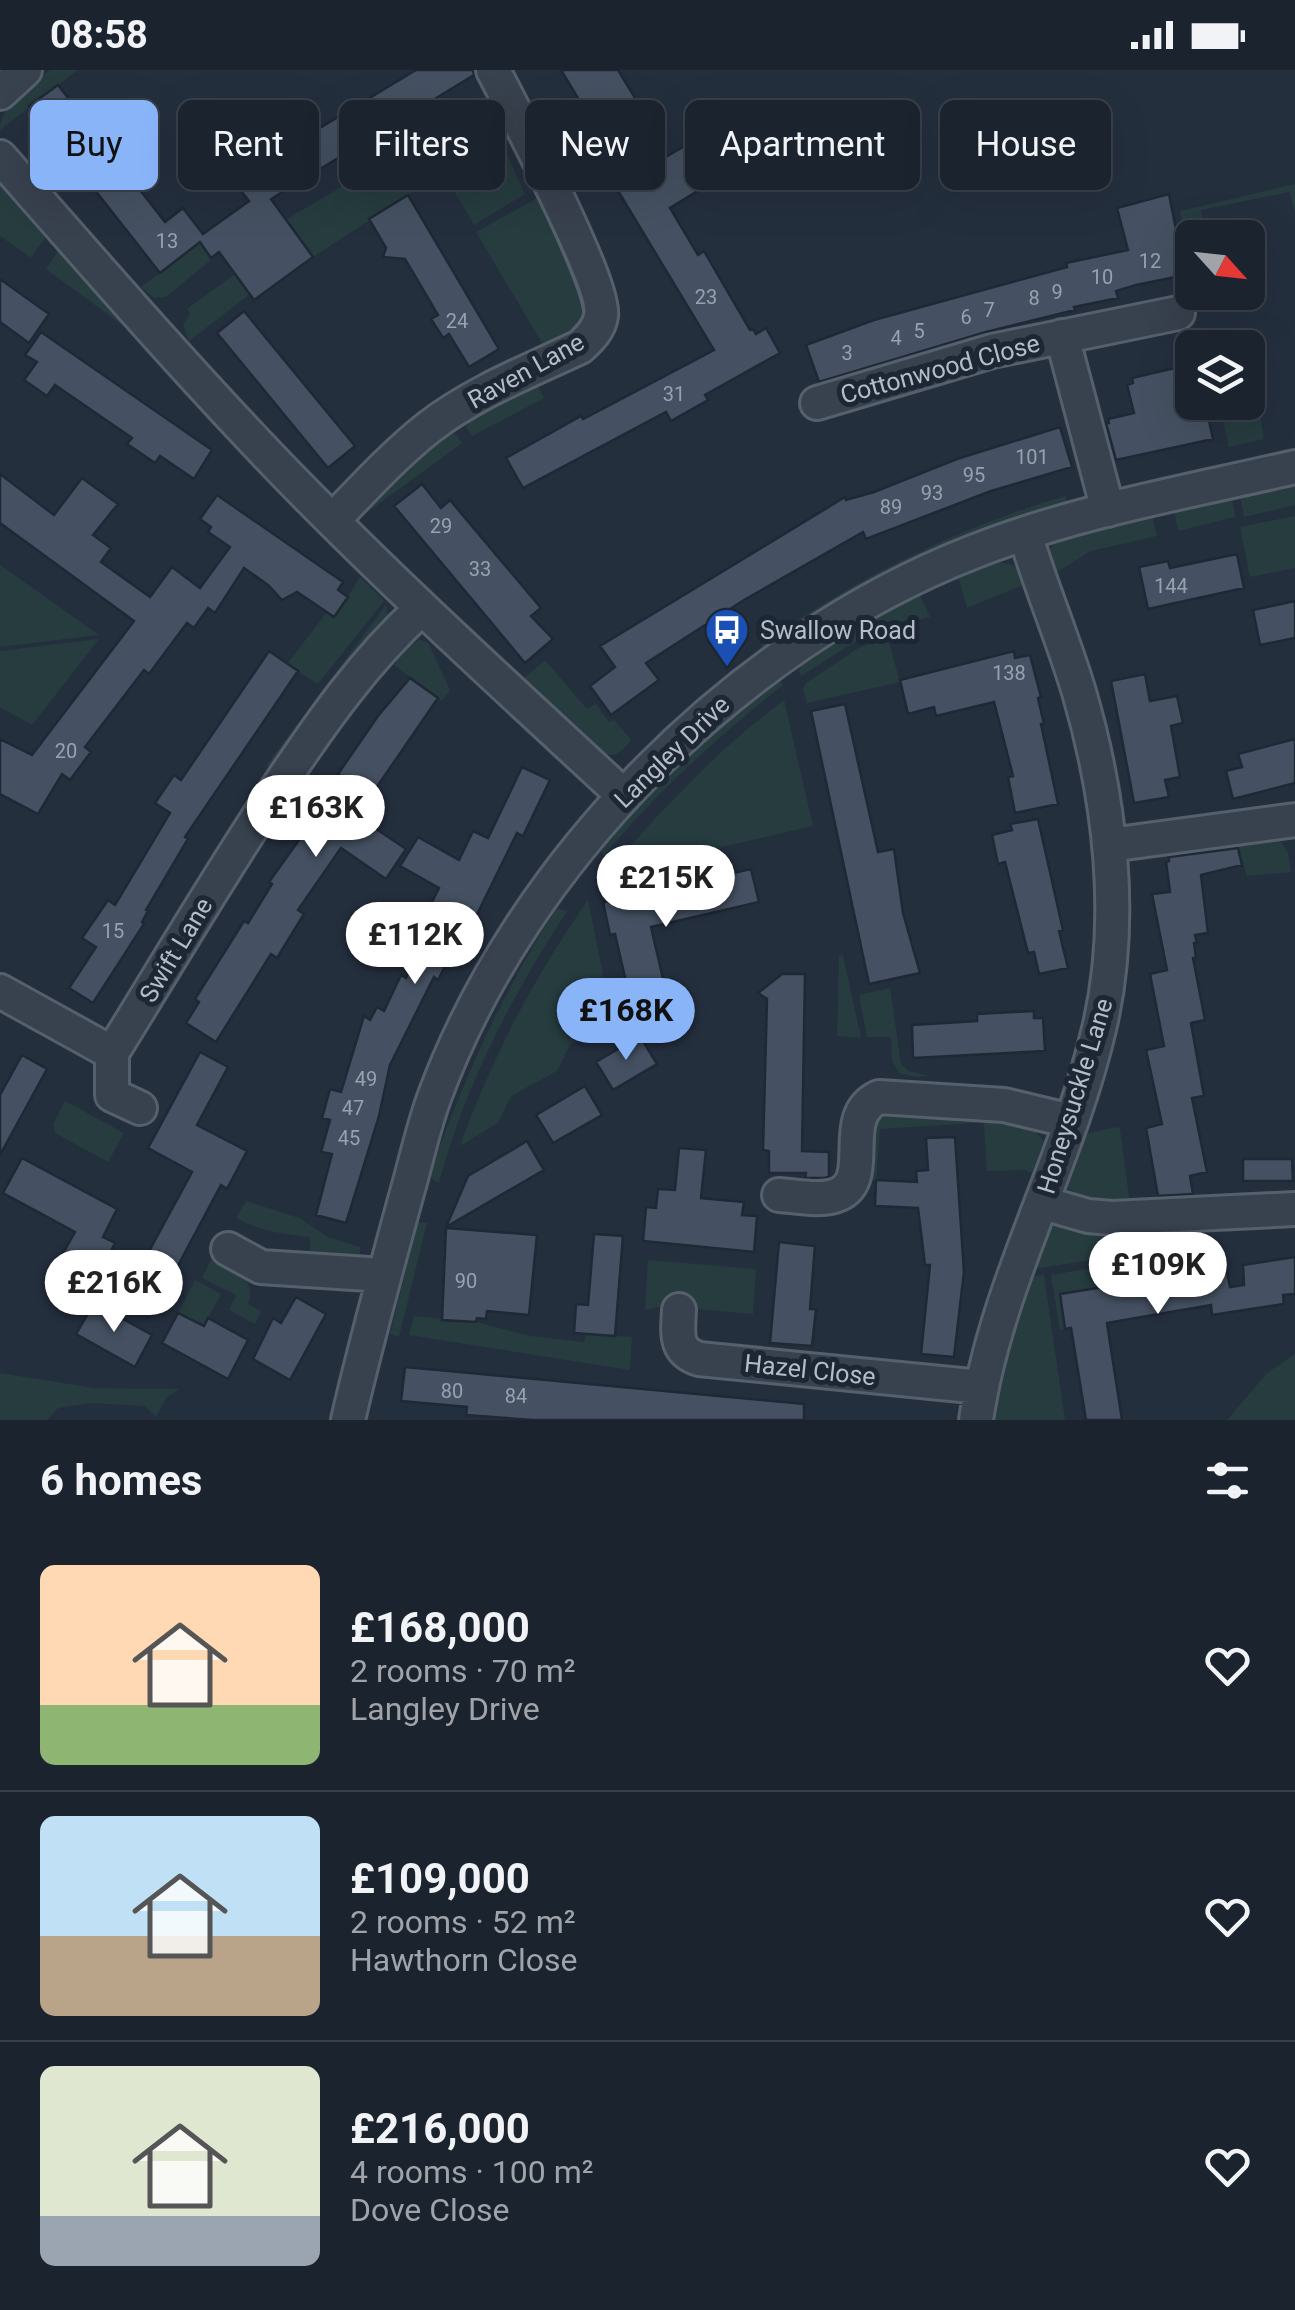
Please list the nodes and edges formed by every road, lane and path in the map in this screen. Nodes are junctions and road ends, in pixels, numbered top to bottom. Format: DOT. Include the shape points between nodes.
graph roads {
  1 [pos="25,70"];
  2 [pos="493,70"];
  3 [pos="0,93"];
  4 [pos="0,158"];
  5 [pos="1178,313"];
  6 [pos="1062,336"];
  7 [pos="817,403"];
  8 [pos="1295,468"];
  9 [pos="1108,510"];
  10 [pos="332,520"];
  11 [pos="1025,534"];
  12 [pos="421,609"];
  13 [pos="624,796"];
  14 [pos="1295,820"];
  15 [pos="1110,845"];
  16 [pos="0,991"];
  17 [pos="112,1053"];
  18 [pos="140,1108"];
  19 [pos="1071,1121"];
  20 [pos="779,1196"];
  21 [pos="1043,1202"];
  22 [pos="1295,1209"];
  23 [pos="228,1249"];
  24 [pos="384,1275"];
  25 [pos="679,1310"];
  26 [pos="981,1387"];
  27 [pos="348,1420"];
  28 [pos="976,1420"];
  1 -- 3 [label="street"];
  2 -- 10 [label="street, Raven Lane" via="579,245 602,314 580,347 430,427"];
  4 -- 10 [label="street" via="227,413"];
  5 -- 6 [label="street, Cottonwood Close"];
  6 -- 7 [label="street, Cottonwood Close"];
  6 -- 9 [label="street, Cottonwood Close"];
  8 -- 9 [label="street, Langley Drive"];
  9 -- 11 [label="street, Langley Drive"];
  10 -- 12 [label="street"];
  11 -- 13 [label="street, Langley Drive" via="925,572 822,628 717,706"];
  11 -- 15 [label="street, Honeysuckle Lane" via="1092,742"];
  12 -- 13 [label="street"];
  12 -- 17 [label="street, Swift Lane" via="353,679 297,758"];
  13 -- 24 [label="street, Langley Drive" via="570,858 474,1011 434,1098"];
  14 -- 15 [label="street"];
  15 -- 19 [label="street, Honeysuckle Lane" via="1108,986"];
  16 -- 17 [label="street"];
  17 -- 18 [label="street" via="112,1094"];
  19 -- 20 [label="street" via="1004,1106 879,1097 857,1122 848,1186 831,1197"];
  19 -- 21 [label="street, Honeysuckle Lane"];
  21 -- 22 [label="street" via="1112,1218"];
  21 -- 26 [label="street, Honeysuckle Lane"];
  23 -- 24 [label="street" via="261,1266"];
  24 -- 27 [label="street, Langley Drive"];
  25 -- 26 [label="street, Hazel Close" via="678,1343 699,1359"];
  26 -- 28 [label="street, Honeysuckle Lane"];
}
